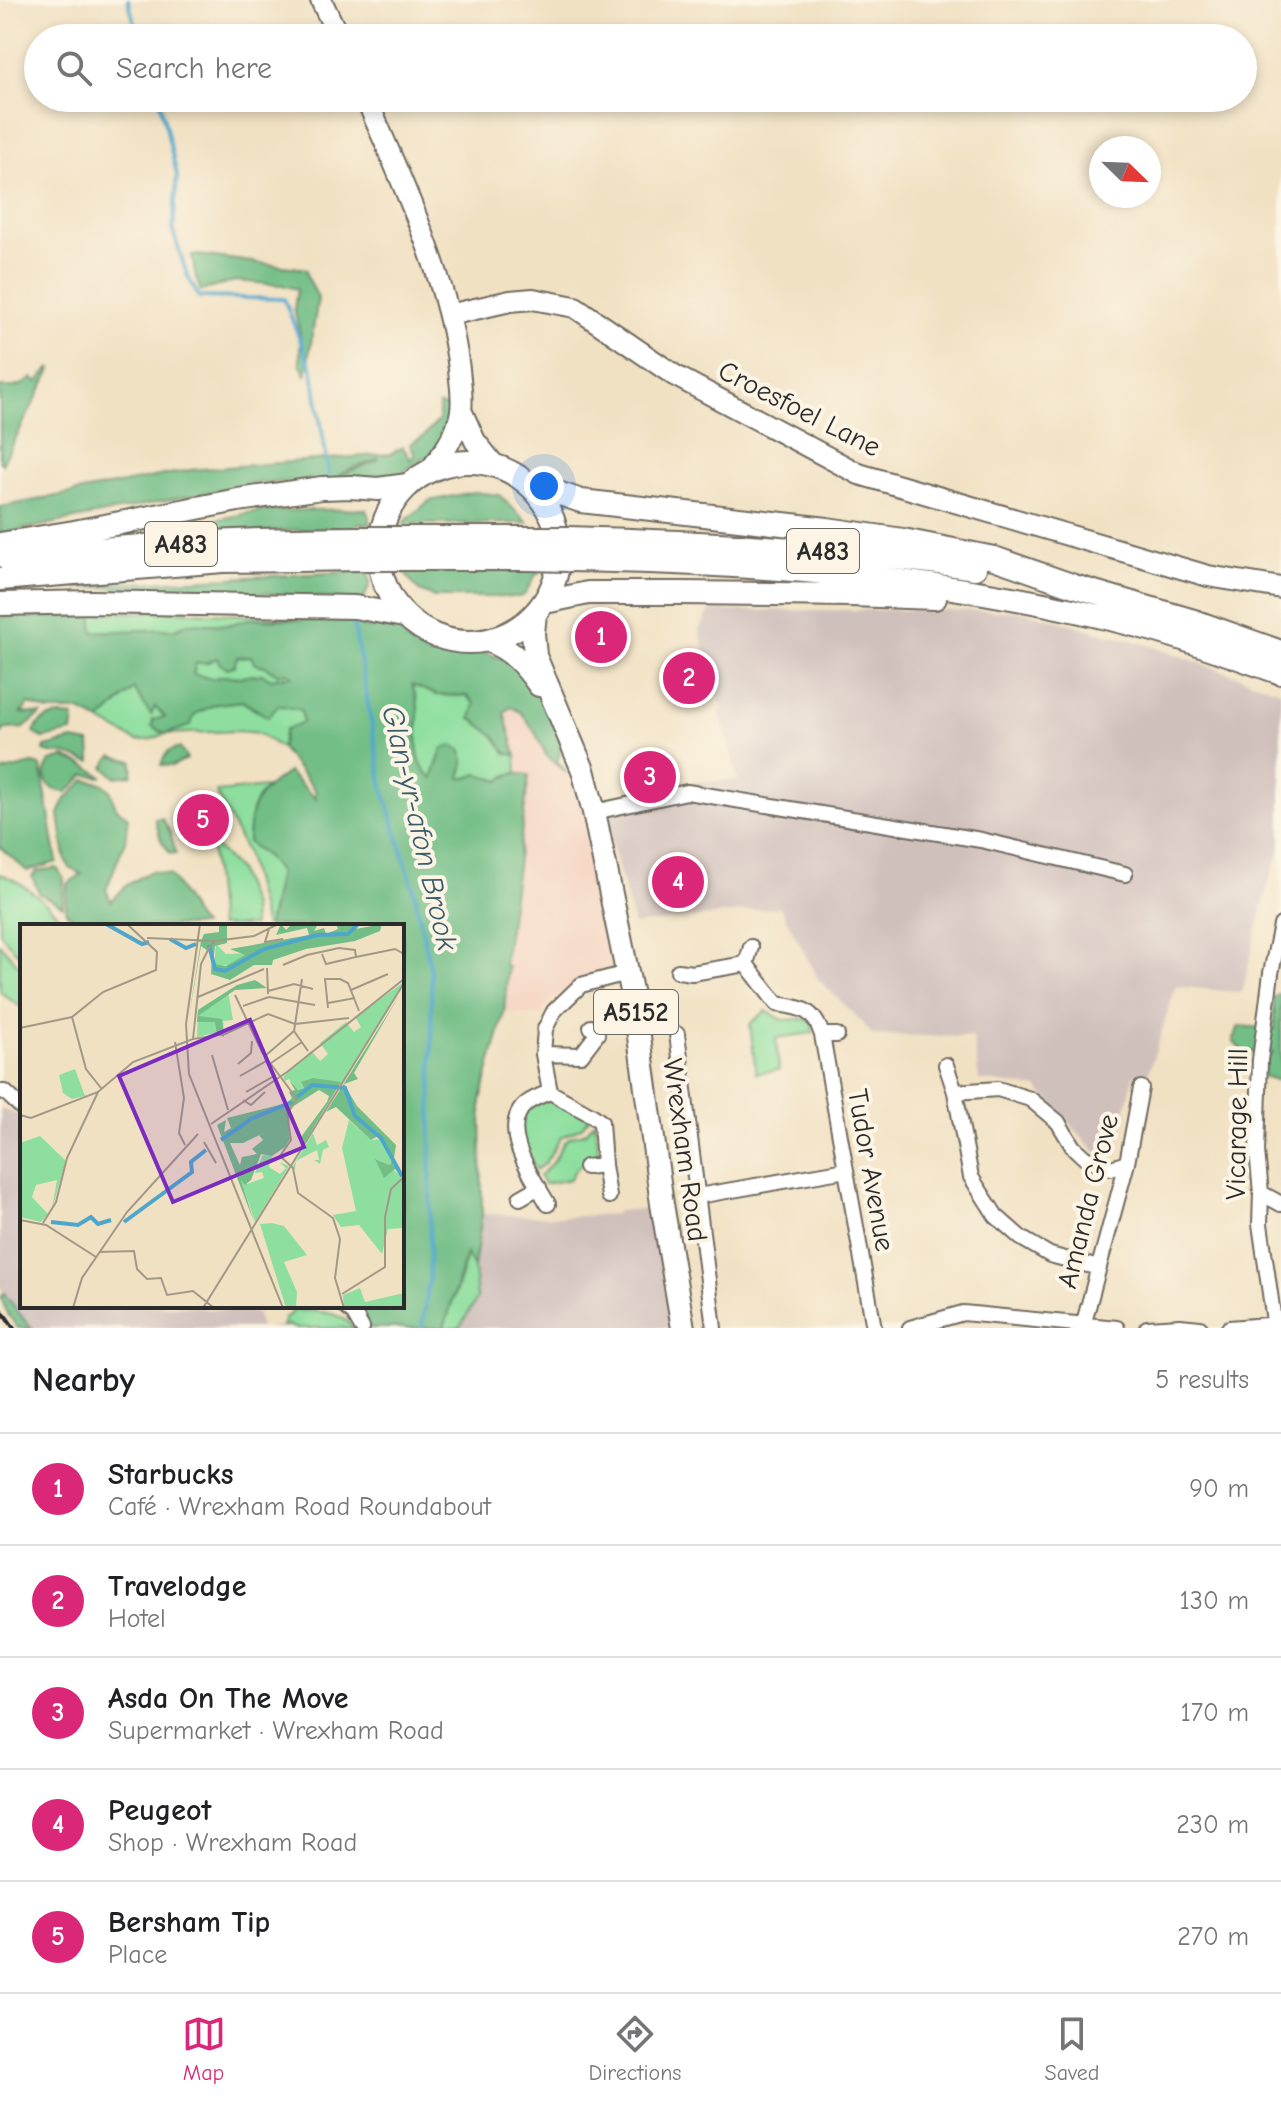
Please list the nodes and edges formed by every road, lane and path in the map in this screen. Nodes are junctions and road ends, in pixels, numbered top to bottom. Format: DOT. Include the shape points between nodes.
graph roads {
  1 [pos="321,0"];
  2 [pos="332,24"];
  3 [pos="372,112"];
  4 [pos="449,315"];
  5 [pos="461,410"];
  6 [pos="495,466"];
  7 [pos="430,470"];
  8 [pos="526,482"];
  9 [pos="408,485"];
  10 [pos="0,544"];
  11 [pos="363,548"];
  12 [pos="568,549"];
  13 [pos="0,557"];
  14 [pos="0,579"];
  15 [pos="1074,586"];
  16 [pos="1281,588"];
  17 [pos="1040,603"];
  18 [pos="0,604"];
  19 [pos="540,608"];
  20 [pos="404,616"];
  21 [pos="489,641"];
  22 [pos="1281,652"];
  23 [pos="1281,673"];
  24 [pos="555,705"];
  25 [pos="594,812"];
  26 [pos="1125,874"];
  27 [pos="1281,925"];
  28 [pos="751,947"];
  29 [pos="746,964"];
  30 [pos="627,973"];
  31 [pos="687,977"];
  32 [pos="591,1027"];
  33 [pos="677,1034"];
  34 [pos="543,1054"];
  35 [pos="946,1065"];
  36 [pos="1141,1088"];
  37 [pos="0,1092"];
  38 [pos="550,1092"];
  39 [pos="955,1092"];
  40 [pos="20,1106"];
  41 [pos="1127,1163"];
  42 [pos="604,1165"];
  43 [pos="586,1167"];
  44 [pos="846,1170"];
  45 [pos="539,1187"];
  46 [pos="1261,1193"];
  47 [pos="609,1196"];
  48 [pos="698,1196"];
  49 [pos="520,1198"];
  50 [pos="548,1204"];
  51 [pos="1281,1204"];
  52 [pos="1099,1268"];
  53 [pos="347,1308"];
  54 [pos="703,1321"];
  55 [pos="920,1326"];
  56 [pos="1083,1326"];
  57 [pos="1277,1326"];
  58 [pos="362,1328"];
  59 [pos="874,1328"];
  60 [pos="1117,1328"];
  61 [pos="1147,1328"];
  62 [pos="1200,1328"];
  63 [pos="1229,1328"];
  1 -- 2 [label="main road"];
  3 -- 4 [label="main road"];
  4 -- 5 [label="main road"];
  4 -- 16 [label="main road, Croesfoel Lane" via="533,299 575,307 674,375 859,474 1208,576"];
  5 -- 6 [label="main road" via="475,441"];
  5 -- 7 [label="main road" via="448,444"];
  6 -- 7 [label="main road" via="462,462"];
  6 -- 8 [label="main road"];
  7 -- 9 [label="main road"];
  8 -- 15 [label="main road" via="581,501 918,543 994,558"];
  8 -- 19 [label="main road" via="542,498 558,538 554,582"];
  9 -- 10 [label="main road" via="322,488 238,500"];
  9 -- 20 [label="main road" via="390,508 379,550 387,592"];
  11 -- 12 [label="main road, A483, bridge"];
  11 -- 13 [label="main road, A483" via="299,538"];
  11 -- 14 [label="main road, A483"];
  12 -- 15 [label="main road, A483" via="741,545 872,555"];
  12 -- 17 [label="main road, A483" via="639,561 910,582"];
  15 -- 22 [label="main road, A483"];
  17 -- 19 [label="main road" via="588,593"];
  17 -- 23 [label="main road, A483" via="1144,627"];
  18 -- 20 [label="main road" via="355,607"];
  19 -- 21 [label="main road" via="514,631"];
  19 -- 24 [label="main road, Wrexham Road / A5152" via="533,645"];
  20 -- 21 [label="main road" via="429,634 458,643"];
  21 -- 24 [label="main road, Wrexham Road / A5152" via="524,665"];
  24 -- 25 [label="main road, Wrexham Road / A5152" via="583,770"];
  25 -- 26 [label="street" via="687,792 981,840"];
  25 -- 30 [label="main road, Wrexham Road / A5152"];
  27 -- 46 [label="street, Vicarage Hill" via="1260,1060"];
  28 -- 29 [label="street"];
  29 -- 31 [label="street"];
  29 -- 44 [label="street, Tudor Avenue" via="777,1004 802,1008 829,1035"];
  30 -- 34 [label="street" via="581,985 554,1011 545,1029"];
  30 -- 54 [label="main road, Wrexham Road / A5152" via="662,1204"];
  32 -- 34 [label="street" via="597,1034 581,1055"];
  33 -- 48 [label="street"];
  34 -- 38 [label="street"];
  35 -- 39 [label="street"];
  36 -- 41 [label="street, Amanda Grove"];
  37 -- 40 [label="street"];
  38 -- 42 [label="street" via="601,1122"];
  38 -- 45 [label="street" via="522,1109 514,1129"];
  39 -- 41 [label="street" via="998,1089 1030,1099 1058,1122 1085,1158 1111,1168"];
  39 -- 52 [label="street" via="971,1177 996,1216 1050,1255"];
  41 -- 52 [label="street, Amanda Grove"];
  42 -- 43 [label="street"];
  42 -- 47 [label="street"];
  44 -- 48 [label="street"];
  44 -- 59 [label="street, Tudor Avenue"];
  45 -- 49 [label="street"];
  45 -- 50 [label="street"];
  46 -- 51 [label="street"];
  46 -- 57 [label="street, Vicarage Hill" via="1260,1224"];
  48 -- 54 [label="street"];
  52 -- 56 [label="street, Amanda Grove"];
  53 -- 58 [label="street"];
  55 -- 56 [label="street" via="963,1313"];
  56 -- 60 [label="street"];
  57 -- 63 [label="street"];
  61 -- 62 [label="street"];
}
